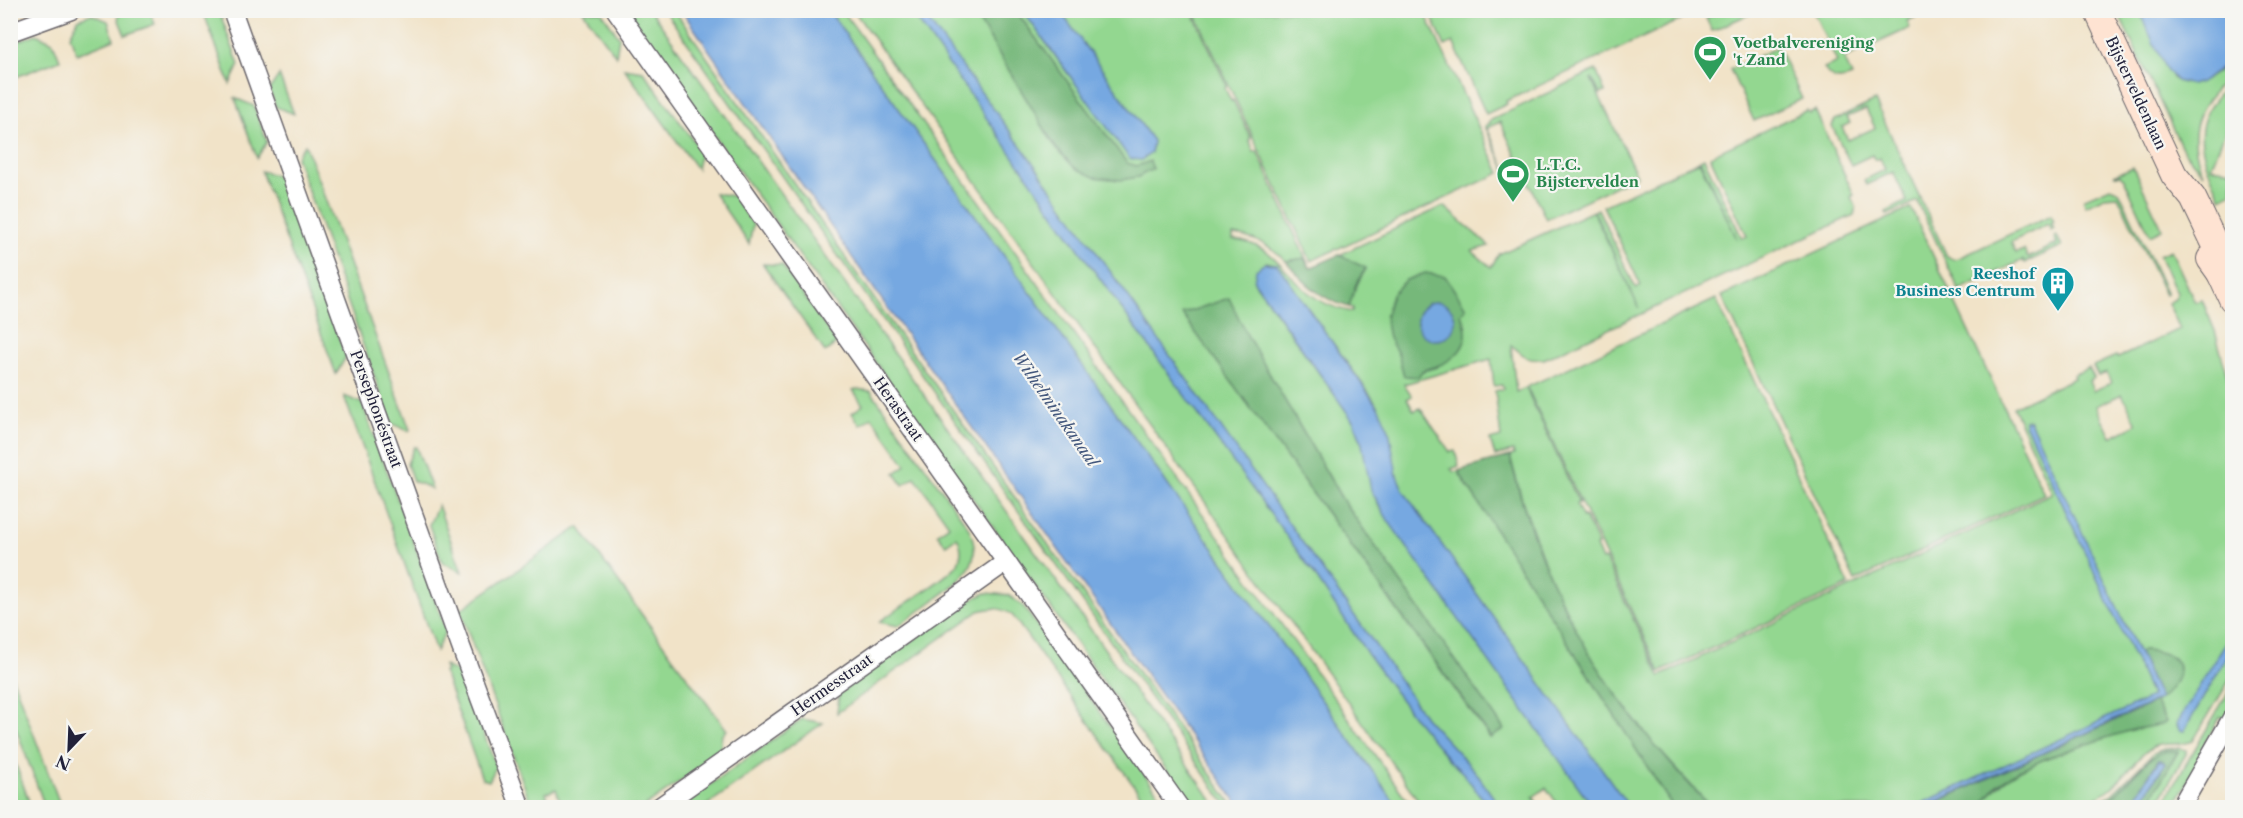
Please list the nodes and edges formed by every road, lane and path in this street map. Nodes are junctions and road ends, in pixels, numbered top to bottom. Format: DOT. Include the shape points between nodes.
graph roads {
  1 [pos="71,10"];
  2 [pos="232,10"];
  3 [pos="616,10"];
  4 [pos="2097,10"];
  5 [pos="10,32"];
  6 [pos="2226,270"];
  7 [pos="2232,298"];
  8 [pos="1006,562"];
  9 [pos="2232,718"];
  10 [pos="521,807"];
  11 [pos="658,807"];
  12 [pos="1180,807"];
  13 [pos="2180,807"];
  1 -- 5 [label="street"];
  2 -- 10 [label="street, Persephonéstraat"];
  3 -- 8 [label="street, Herastraat"];
  4 -- 6 [label="street, Bijsterveldenlaan" via="2174,175 2193,198"];
  6 -- 7 [label="street, Bijsterveldenlaan"];
  8 -- 11 [label="street, Hermesstraat"];
  8 -- 12 [label="street, Herastraat"];
  9 -- 13 [label="street"];
}
